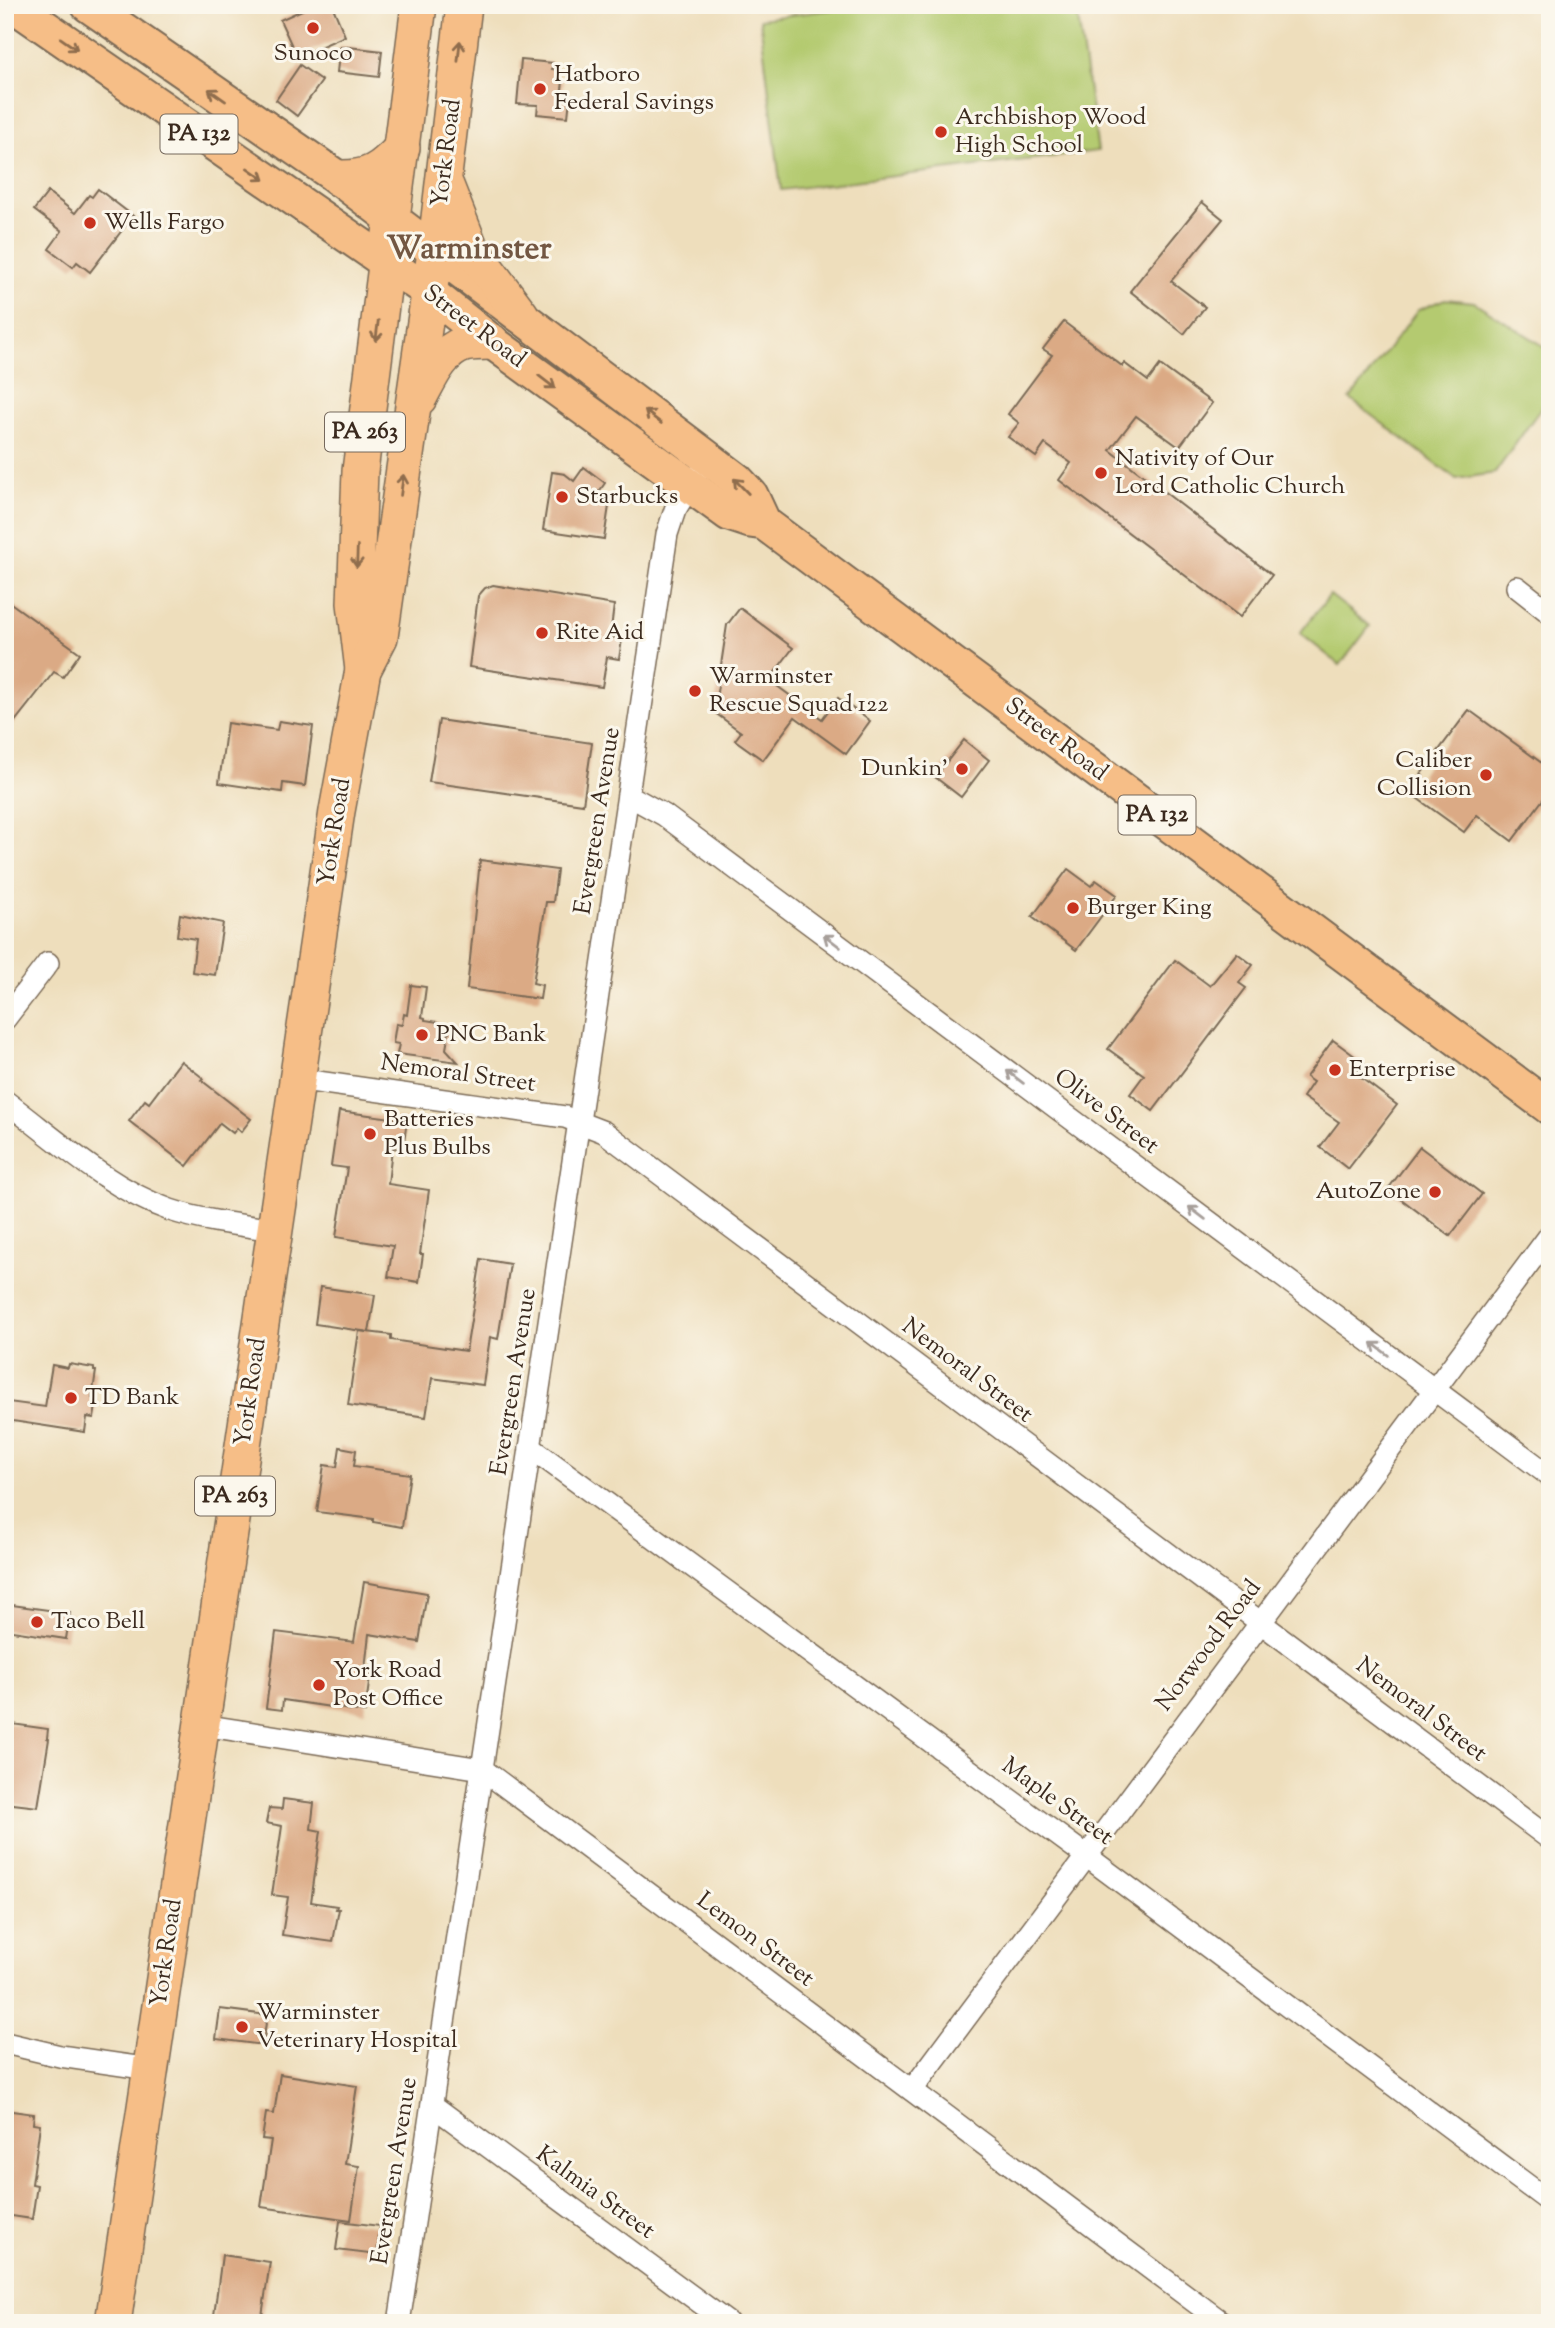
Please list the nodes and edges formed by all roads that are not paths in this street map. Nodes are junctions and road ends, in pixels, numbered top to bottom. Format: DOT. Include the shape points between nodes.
graph roads {
  1 [pos="13,5"];
  2 [pos="88,5"];
  3 [pos="419,5"];
  4 [pos="464,5"];
  5 [pos="402,148"];
  6 [pos="338,178"];
  7 [pos="444,181"];
  8 [pos="393,220"];
  9 [pos="435,252"];
  10 [pos="385,263"];
  11 [pos="429,292"];
  12 [pos="520,315"];
  13 [pos="492,342"];
  14 [pos="412,410"];
  15 [pos="707,459"];
  16 [pos="689,487"];
  17 [pos="764,523"];
  18 [pos="1517,586"];
  19 [pos="1550,613"];
  20 [pos="363,670"];
  21 [pos="628,795"];
  22 [pos="48,963"];
  23 [pos="5,1019"];
  24 [pos="296,1079"];
  25 [pos="5,1101"];
  26 [pos="1550,1108"];
  27 [pos="579,1123"];
  28 [pos="275,1230"];
  29 [pos="1550,1235"];
  30 [pos="1434,1389"];
  31 [pos="530,1447"];
  32 [pos="1550,1475"];
  33 [pos="1259,1622"];
  34 [pos="202,1725"];
  35 [pos="482,1769"];
  36 [pos="1550,1839"];
  37 [pos="1085,1855"];
  38 [pos="5,2043"];
  39 [pos="150,2069"];
  40 [pos="912,2090"];
  41 [pos="432,2105"];
  42 [pos="1550,2202"];
  43 [pos="113,2323"];
  44 [pos="399,2323"];
  45 [pos="728,2323"];
  46 [pos="1223,2323"];
  1 -- 10 [label="main road, Street Road / PA 132, one-way"];
  6 -- 2 [label="main road, Street Road / PA 132, one-way"];
  3 -- 5 [label="highway, York Road / PA 263"];
  7 -- 4 [label="highway, York Road / PA 263, one-way"];
  5 -- 6 [label="highway" via="365,177"];
  5 -- 8 [label="highway, York Road / PA 263"];
  6 -- 8 [label="main road, Street Road / PA 132"];
  7 -- 9 [label="highway, York Road / PA 263"];
  7 -- 12 [label="highway" via="470,247"];
  8 -- 9 [label="main road, Street Road / PA 132"];
  8 -- 10 [label="highway, York Road / PA 263"];
  9 -- 11 [label="highway, York Road / PA 263"];
  9 -- 12 [label="main road, Street Road / PA 132"];
  10 -- 11 [label="main road, Street Road / PA 132"];
  10 -- 20 [label="highway, York Road / PA 263, one-way" via="360,471 355,603"];
  11 -- 13 [label="main road, Street Road / PA 132"];
  11 -- 14 [label="highway, York Road / PA 263"];
  15 -- 12 [label="main road, Street Road / PA 132, one-way"];
  13 -- 14 [label="highway" via="454,349 440,362"];
  13 -- 16 [label="main road, Street Road / PA 132, one-way"];
  20 -- 14 [label="highway, York Road / PA 263, one-way" via="380,637"];
  15 -- 16 [label="street, Evergreen Avenue"];
  17 -- 15 [label="main road, Street Road / PA 132, one-way" via="751,495"];
  16 -- 17 [label="main road, Street Road / PA 132" via="729,514"];
  16 -- 21 [label="street, Evergreen Avenue" via="667,534"];
  17 -- 26 [label="main road, Street Road / PA 132"];
  18 -- 19 [label="street"];
  20 -- 24 [label="highway, York Road / PA 263"];
  21 -- 27 [label="street, Evergreen Avenue"];
  30 -- 21 [label="street, Olive Street, one-way" via="664,815"];
  22 -- 23 [label="street"];
  24 -- 27 [label="street, Nemoral Street" via="565,1117"];
  24 -- 28 [label="highway, York Road / PA 263"];
  25 -- 28 [label="street" via="138,1196 204,1219"];
  27 -- 31 [label="street, Evergreen Avenue"];
  27 -- 33 [label="street, Nemoral Street" via="604,1132"];
  28 -- 34 [label="highway, York Road / PA 263"];
  29 -- 30 [label="street, Norwood Road"];
  30 -- 32 [label="street, Olive Street"];
  30 -- 33 [label="street, Norwood Road"];
  31 -- 35 [label="street, Evergreen Avenue"];
  31 -- 37 [label="street, Maple Street"];
  33 -- 36 [label="street, Nemoral Street"];
  33 -- 37 [label="street, Norwood Road"];
  34 -- 35 [label="street, Lemon Street"];
  34 -- 39 [label="highway, York Road / PA 263"];
  35 -- 40 [label="street, Lemon Street"];
  35 -- 41 [label="street, Evergreen Avenue"];
  37 -- 40 [label="street, Norwood Road"];
  37 -- 42 [label="street, Maple Street"];
  38 -- 39 [label="street"];
  39 -- 43 [label="highway, York Road / PA 263"];
  40 -- 46 [label="street, Lemon Street"];
  41 -- 44 [label="street, Evergreen Avenue"];
  41 -- 45 [label="street, Kalmia Street"];
}
